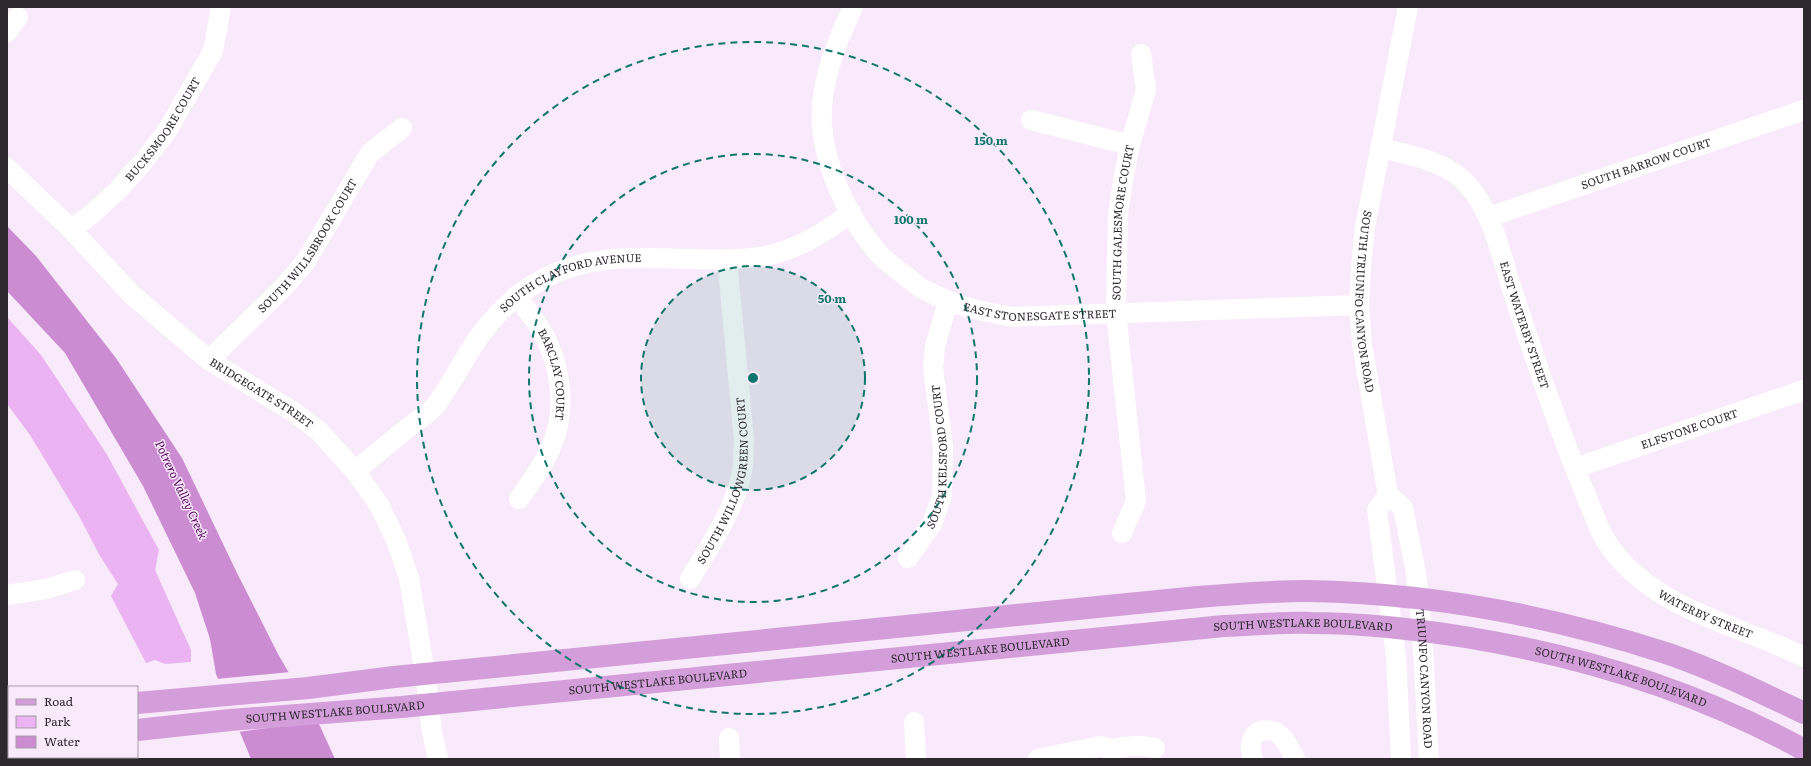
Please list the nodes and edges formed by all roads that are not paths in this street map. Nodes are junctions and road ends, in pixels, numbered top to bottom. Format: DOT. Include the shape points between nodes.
graph roads {
  1 [pos="221,7"];
  2 [pos="853,7"];
  3 [pos="1408,7"];
  4 [pos="1141,54"];
  5 [pos="1804,110"];
  6 [pos="1031,120"];
  7 [pos="402,128"];
  8 [pos="1130,145"];
  9 [pos="1381,148"];
  10 [pos="7,168"];
  11 [pos="851,213"];
  12 [pos="1489,217"];
  13 [pos="71,228"];
  14 [pos="727,259"];
  15 [pos="516,296"];
  16 [pos="948,302"];
  17 [pos="1359,305"];
  18 [pos="1116,313"];
  19 [pos="209,360"];
  20 [pos="1804,390"];
  21 [pos="1575,468"];
  22 [pos="355,470"];
  23 [pos="1388,495"];
  24 [pos="519,499"];
  25 [pos="1122,533"];
  26 [pos="1616,556"];
  27 [pos="908,558"];
  28 [pos="690,579"];
  29 [pos="75,580"];
  30 [pos="7,594"];
  31 [pos="1388,595"];
  32 [pos="1419,599"];
  33 [pos="1392,627"];
  34 [pos="1422,630"];
  35 [pos="1804,657"];
  36 [pos="425,674"];
  37 [pos="138,703"];
  38 [pos="429,704"];
  39 [pos="1804,713"];
  40 [pos="914,722"];
  41 [pos="138,730"];
  42 [pos="730,738"];
  43 [pos="1156,748"];
  44 [pos="1804,750"];
  45 [pos="1112,754"];
  46 [pos="438,759"];
  47 [pos="730,759"];
  48 [pos="916,759"];
  49 [pos="1038,759"];
  50 [pos="1253,759"];
  51 [pos="1295,759"];
  52 [pos="1401,759"];
  53 [pos="1429,759"];
  1 -- 13 [label="street, BUCKSMOORE COURT" via="213,50 167,131 117,191 91,215"];
  2 -- 11 [label="street, EAST STONESGATE STREET" via="837,40 828,73 822,126 829,163 839,191"];
  3 -- 9 [label="street, SOUTH TRIUNFO CANYON ROAD"];
  4 -- 8 [label="street, SOUTH GALESMORE COURT" via="1146,90"];
  5 -- 12 [label="street, SOUTH BARROW COURT"];
  6 -- 8 [label="street"];
  7 -- 19 [label="street, SOUTH WILLSBROOK COURT" via="370,153 306,261 283,288"];
  8 -- 18 [label="street, SOUTH GALESMORE COURT" via="1118,214"];
  9 -- 12 [label="street, EAST WATERBY STREET" via="1412,155 1454,173 1468,185"];
  9 -- 17 [label="street, SOUTH TRIUNFO CANYON ROAD" via="1365,227"];
  10 -- 13 [label="street, BRIDGEGATE STREET"];
  11 -- 14 [label="street, SOUTH CLAYFORD AVENUE" via="816,237 791,249 765,256"];
  11 -- 16 [label="street, EAST STONESGATE STREET" via="880,255 921,288"];
  12 -- 21 [label="street, EAST WATERBY STREET" via="1531,348"];
  13 -- 19 [label="street, BRIDGEGATE STREET" via="132,295"];
  14 -- 15 [label="street, SOUTH CLAYFORD AVENUE" via="616,258 579,263 545,278"];
  14 -- 28 [label="street, SOUTH WILLOWGREEN COURT" via="744,440 743,466 738,488 723,522"];
  15 -- 22 [label="street, SOUTH CLAYFORD AVENUE" via="478,338 455,378 433,408"];
  15 -- 24 [label="street, BARCLAY COURT" via="547,340 555,359 560,404 552,446"];
  16 -- 18 [label="street, EAST STONESGATE STREET" via="976,311 1012,317"];
  16 -- 27 [label="street, SOUTH KELSFORD COURT" via="935,346 933,368 943,446 942,495 932,524"];
  17 -- 18 [label="street, EAST STONESGATE STREET"];
  17 -- 23 [label="street, SOUTH TRIUNFO CANYON ROAD" via="1362,344"];
  18 -- 25 [label="street, SOUTH GALESMORE COURT" via="1136,501"];
  19 -- 22 [label="street, BRIDGEGATE STREET" via="292,411 319,431"];
  20 -- 21 [label="street, ELFSTONE COURT"];
  21 -- 26 [label="street, EAST WATERBY STREET" via="1605,538"];
  22 -- 36 [label="street, BRIDGEGATE STREET" via="378,505 396,540 407,572"];
  23 -- 31 [label="street" via="1377,510"];
  23 -- 32 [label="street" via="1403,508"];
  26 -- 35 [label="street, WATERBY STREET" via="1657,592 1679,604"];
  29 -- 30 [label="street" via="46,589"];
  31 -- 32 [label="main road"];
  31 -- 33 [label="street"];
  31 -- 36 [label="main road" via="1308,591 1198,597"];
  32 -- 34 [label="street, TRIUNFO CANYON ROAD"];
  32 -- 39 [label="main road" via="1495,609 1634,644 1709,670"];
  33 -- 34 [label="main road, SOUTH WESTLAKE BOULEVARD"];
  33 -- 38 [label="main road, SOUTH WESTLAKE BOULEVARD" via="1311,622 1224,626"];
  33 -- 52 [label="street"];
  34 -- 44 [label="main road, SOUTH WESTLAKE BOULEVARD" via="1511,644 1662,685 1747,721"];
  34 -- 53 [label="street, TRIUNFO CANYON ROAD"];
  36 -- 37 [label="main road" via="308,688"];
  36 -- 38 [label="street, BRIDGEGATE STREET"];
  38 -- 41 [label="main road, SOUTH WESTLAKE BOULEVARD"];
  38 -- 46 [label="street, BRIDGEGATE STREET"];
  40 -- 48 [label="street"];
  42 -- 47 [label="street"];
  43 -- 45 [label="street" via="1145,745 1132,746"];
  45 -- 49 [label="street" via="1100,746"];
  50 -- 51 [label="street" via="1250,744 1252,738 1265,730 1282,737"];
}
